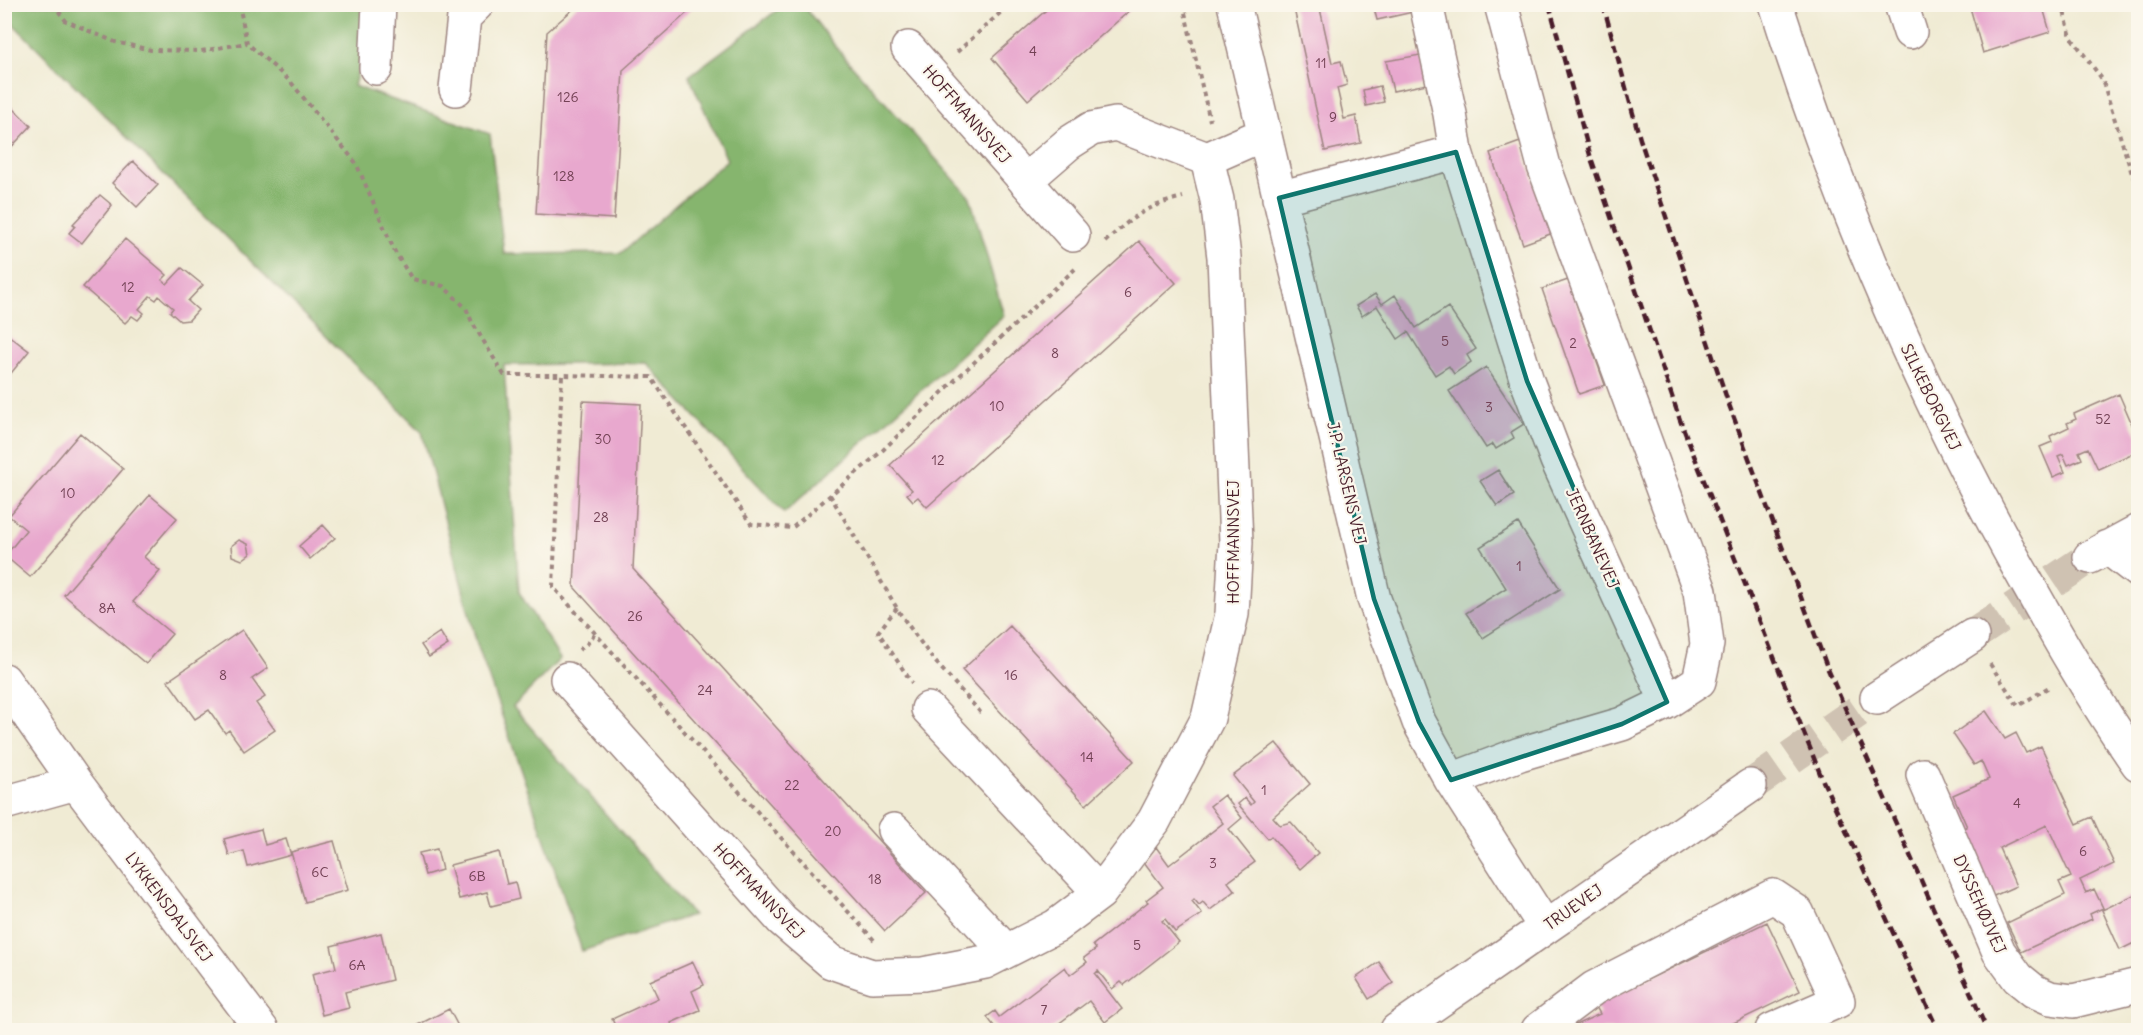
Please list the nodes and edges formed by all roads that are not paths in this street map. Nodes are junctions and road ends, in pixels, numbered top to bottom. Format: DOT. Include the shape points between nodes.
graph roads {
  1 [pos="379,4"];
  2 [pos="477,4"];
  3 [pos="1234,4"];
  4 [pos="1426,4"];
  5 [pos="1501,4"];
  6 [pos="1776,4"];
  7 [pos="908,48"];
  8 [pos="376,68"];
  9 [pos="456,89"];
  10 [pos="1264,134"];
  11 [pos="1456,152"];
  12 [pos="1212,156"];
  13 [pos="1025,181"];
  14 [pos="1279,198"];
  15 [pos="1084,249"];
  16 [pos="2139,531"];
  17 [pos="2139,571"];
  18 [pos="1972,636"];
  19 [pos="567,679"];
  20 [pos="4,680"];
  21 [pos="1877,698"];
  22 [pos="1667,702"];
  23 [pos="928,709"];
  24 [pos="2139,764"];
  25 [pos="1923,775"];
  26 [pos="1451,780"];
  27 [pos="76,783"];
  28 [pos="1750,786"];
  29 [pos="4,803"];
  30 [pos="894,830"];
  31 [pos="1100,893"];
  32 [pos="1545,927"];
  33 [pos="1006,951"];
  34 [pos="2139,985"];
  35 [pos="262,1030"];
  36 [pos="1398,1030"];
  37 [pos="1538,1030"];
  38 [pos="1772,1030"];
  1 -- 8 [label="street"];
  2 -- 9 [label="street" via="464,17"];
  3 -- 10 [label="street, J.P. LARSENS VEJ"];
  4 -- 11 [label="street, JERNBANEVEJ"];
  5 -- 22 [label="street" via="1544,166 1700,591 1707,644 1699,681"];
  6 -- 24 [label="street, SILKEBORGVEJ" via="1839,184 1910,356 2037,601"];
  7 -- 13 [label="street, HOFFMANNSVEJ"];
  10 -- 12 [label="street"];
  10 -- 14 [label="street, J.P. LARSENS VEJ"];
  11 -- 14 [label="street"];
  11 -- 22 [label="street, JERNBANEVEJ" via="1527,381 1557,460"];
  12 -- 13 [label="street" via="1116,124 1091,129"];
  12 -- 31 [label="street, HOFFMANNSVEJ" via="1224,257 1236,542 1232,615 1208,718 1154,821"];
  13 -- 15 [label="street, HOFFMANNSVEJ"];
  14 -- 26 [label="street, J.P. LARSENS VEJ" via="1374,599 1419,722"];
  16 -- 17 [label="street" via="2098,552"];
  18 -- 21 [label="street"];
  19 -- 33 [label="street, HOFFMANNSVEJ" via="782,920 831,962 872,976 923,974 985,962"];
  20 -- 27 [label="street, LYKKENSDALSVEJ"];
  22 -- 26 [label="street" via="1622,724 1520,754"];
  23 -- 31 [label="street"];
  25 -- 34 [label="street, DYSSEHØJVEJ" via="1999,952 2018,978 2050,998 2073,1000"];
  26 -- 32 [label="street, J.P. LARSENS VEJ"];
  27 -- 29 [label="street"];
  27 -- 35 [label="street, LYKKENSDALSVEJ"];
  28 -- 32 [label="street, TRUEVEJ"];
  30 -- 33 [label="street"];
  31 -- 33 [label="street, HOFFMANNSVEJ" via="1056,926"];
  32 -- 36 [label="street, TRUEVEJ"];
  37 -- 38 [label="street" via="1594,988 1773,896 1797,912 1838,1001"];
}
